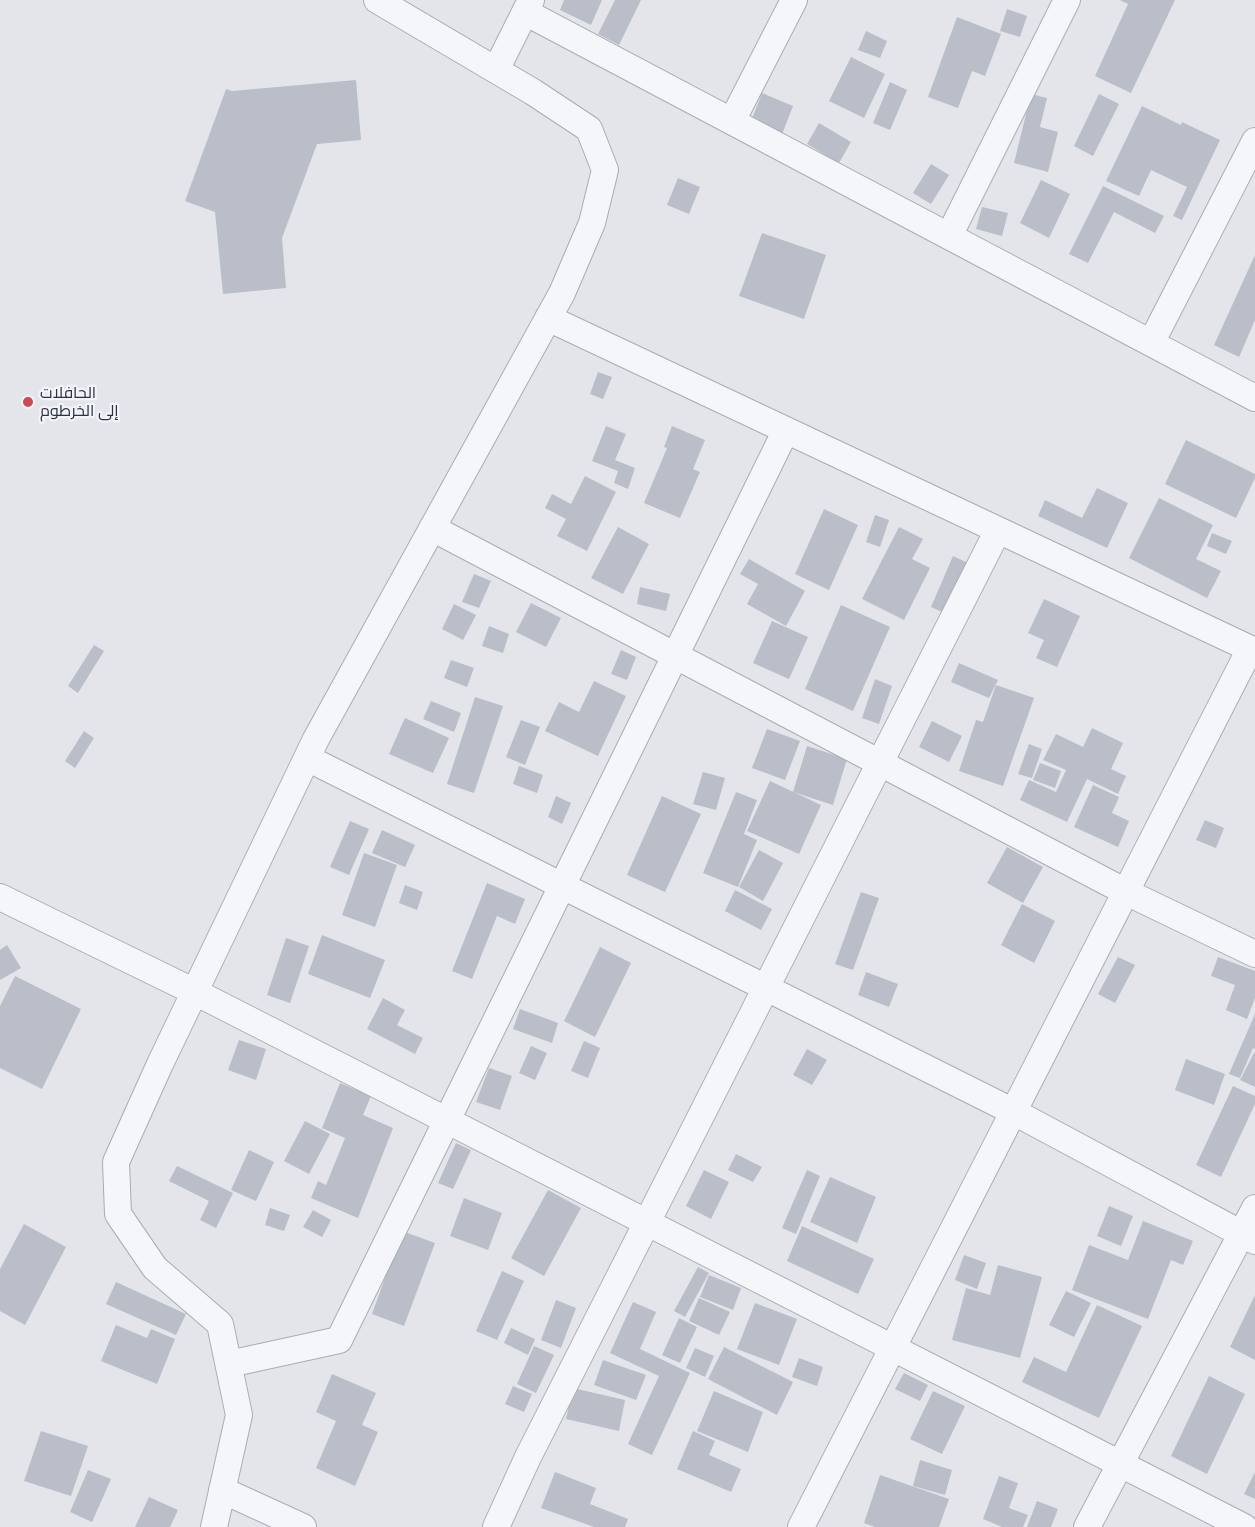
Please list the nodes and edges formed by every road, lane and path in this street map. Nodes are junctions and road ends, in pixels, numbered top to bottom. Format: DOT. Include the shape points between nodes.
graph roads {
  1 [pos="377,0"];
  2 [pos="794,0"];
  3 [pos="1067,0"];
  4 [pos="528,6"];
  5 [pos="496,70"];
  6 [pos="732,121"];
  7 [pos="1255,141"];
  8 [pos="949,236"];
  9 [pos="548,318"];
  10 [pos="1151,343"];
  11 [pos="1255,398"];
  12 [pos="786,430"];
  13 [pos="432,528"];
  14 [pos="998,530"];
  15 [pos="1253,650"];
  16 [pos="675,655"];
  17 [pos="307,758"];
  18 [pos="880,763"];
  19 [pos="562,885"];
  20 [pos="1126,892"];
  21 [pos="0,897"];
  22 [pos="1255,954"];
  23 [pos="766,988"];
  24 [pos="195,992"];
  25 [pos="1014,1112"];
  26 [pos="447,1120"];
  27 [pos="1255,1208"];
  28 [pos="647,1222"];
  29 [pos="1248,1237"];
  30 [pos="893,1348"];
  31 [pos="229,1364"];
  32 [pos="1120,1464"];
  33 [pos="222,1490"];
  34 [pos="214,1527"];
  35 [pos="303,1527"];
  36 [pos="496,1527"];
  37 [pos="801,1527"];
  38 [pos="1087,1527"];
  39 [pos="1244,1527"];
  1 -- 5 [label="street"];
  2 -- 6 [label="street"];
  3 -- 8 [label="street"];
  4 -- 5 [label="street"];
  4 -- 6 [label="street"];
  5 -- 9 [label="street" via="589,129 605,170 592,223"];
  6 -- 8 [label="street"];
  7 -- 10 [label="street"];
  8 -- 10 [label="street"];
  9 -- 12 [label="street"];
  9 -- 13 [label="street"];
  10 -- 11 [label="street"];
  12 -- 14 [label="street"];
  12 -- 16 [label="street"];
  13 -- 16 [label="street"];
  13 -- 17 [label="street"];
  14 -- 15 [label="street"];
  14 -- 18 [label="street"];
  15 -- 20 [label="street"];
  16 -- 18 [label="street"];
  16 -- 19 [label="street"];
  17 -- 19 [label="street"];
  17 -- 24 [label="street"];
  18 -- 20 [label="street"];
  18 -- 23 [label="street"];
  19 -- 23 [label="street"];
  19 -- 26 [label="street"];
  20 -- 22 [label="street"];
  20 -- 25 [label="street"];
  21 -- 24 [label="street"];
  23 -- 25 [label="street"];
  23 -- 28 [label="street"];
  24 -- 26 [label="street"];
  24 -- 31 [label="street" via="116,1162 118,1214 155,1268 220,1323"];
  25 -- 29 [label="street"];
  25 -- 30 [label="street"];
  26 -- 28 [label="street"];
  26 -- 31 [label="street" via="339,1340"];
  27 -- 29 [label="street"];
  28 -- 30 [label="street"];
  28 -- 36 [label="street"];
  29 -- 32 [label="street"];
  30 -- 32 [label="street"];
  30 -- 37 [label="street"];
  31 -- 33 [label="street" via="239,1415"];
  32 -- 38 [label="street"];
  32 -- 39 [label="street"];
  33 -- 34 [label="street"];
  33 -- 35 [label="street"];
}
